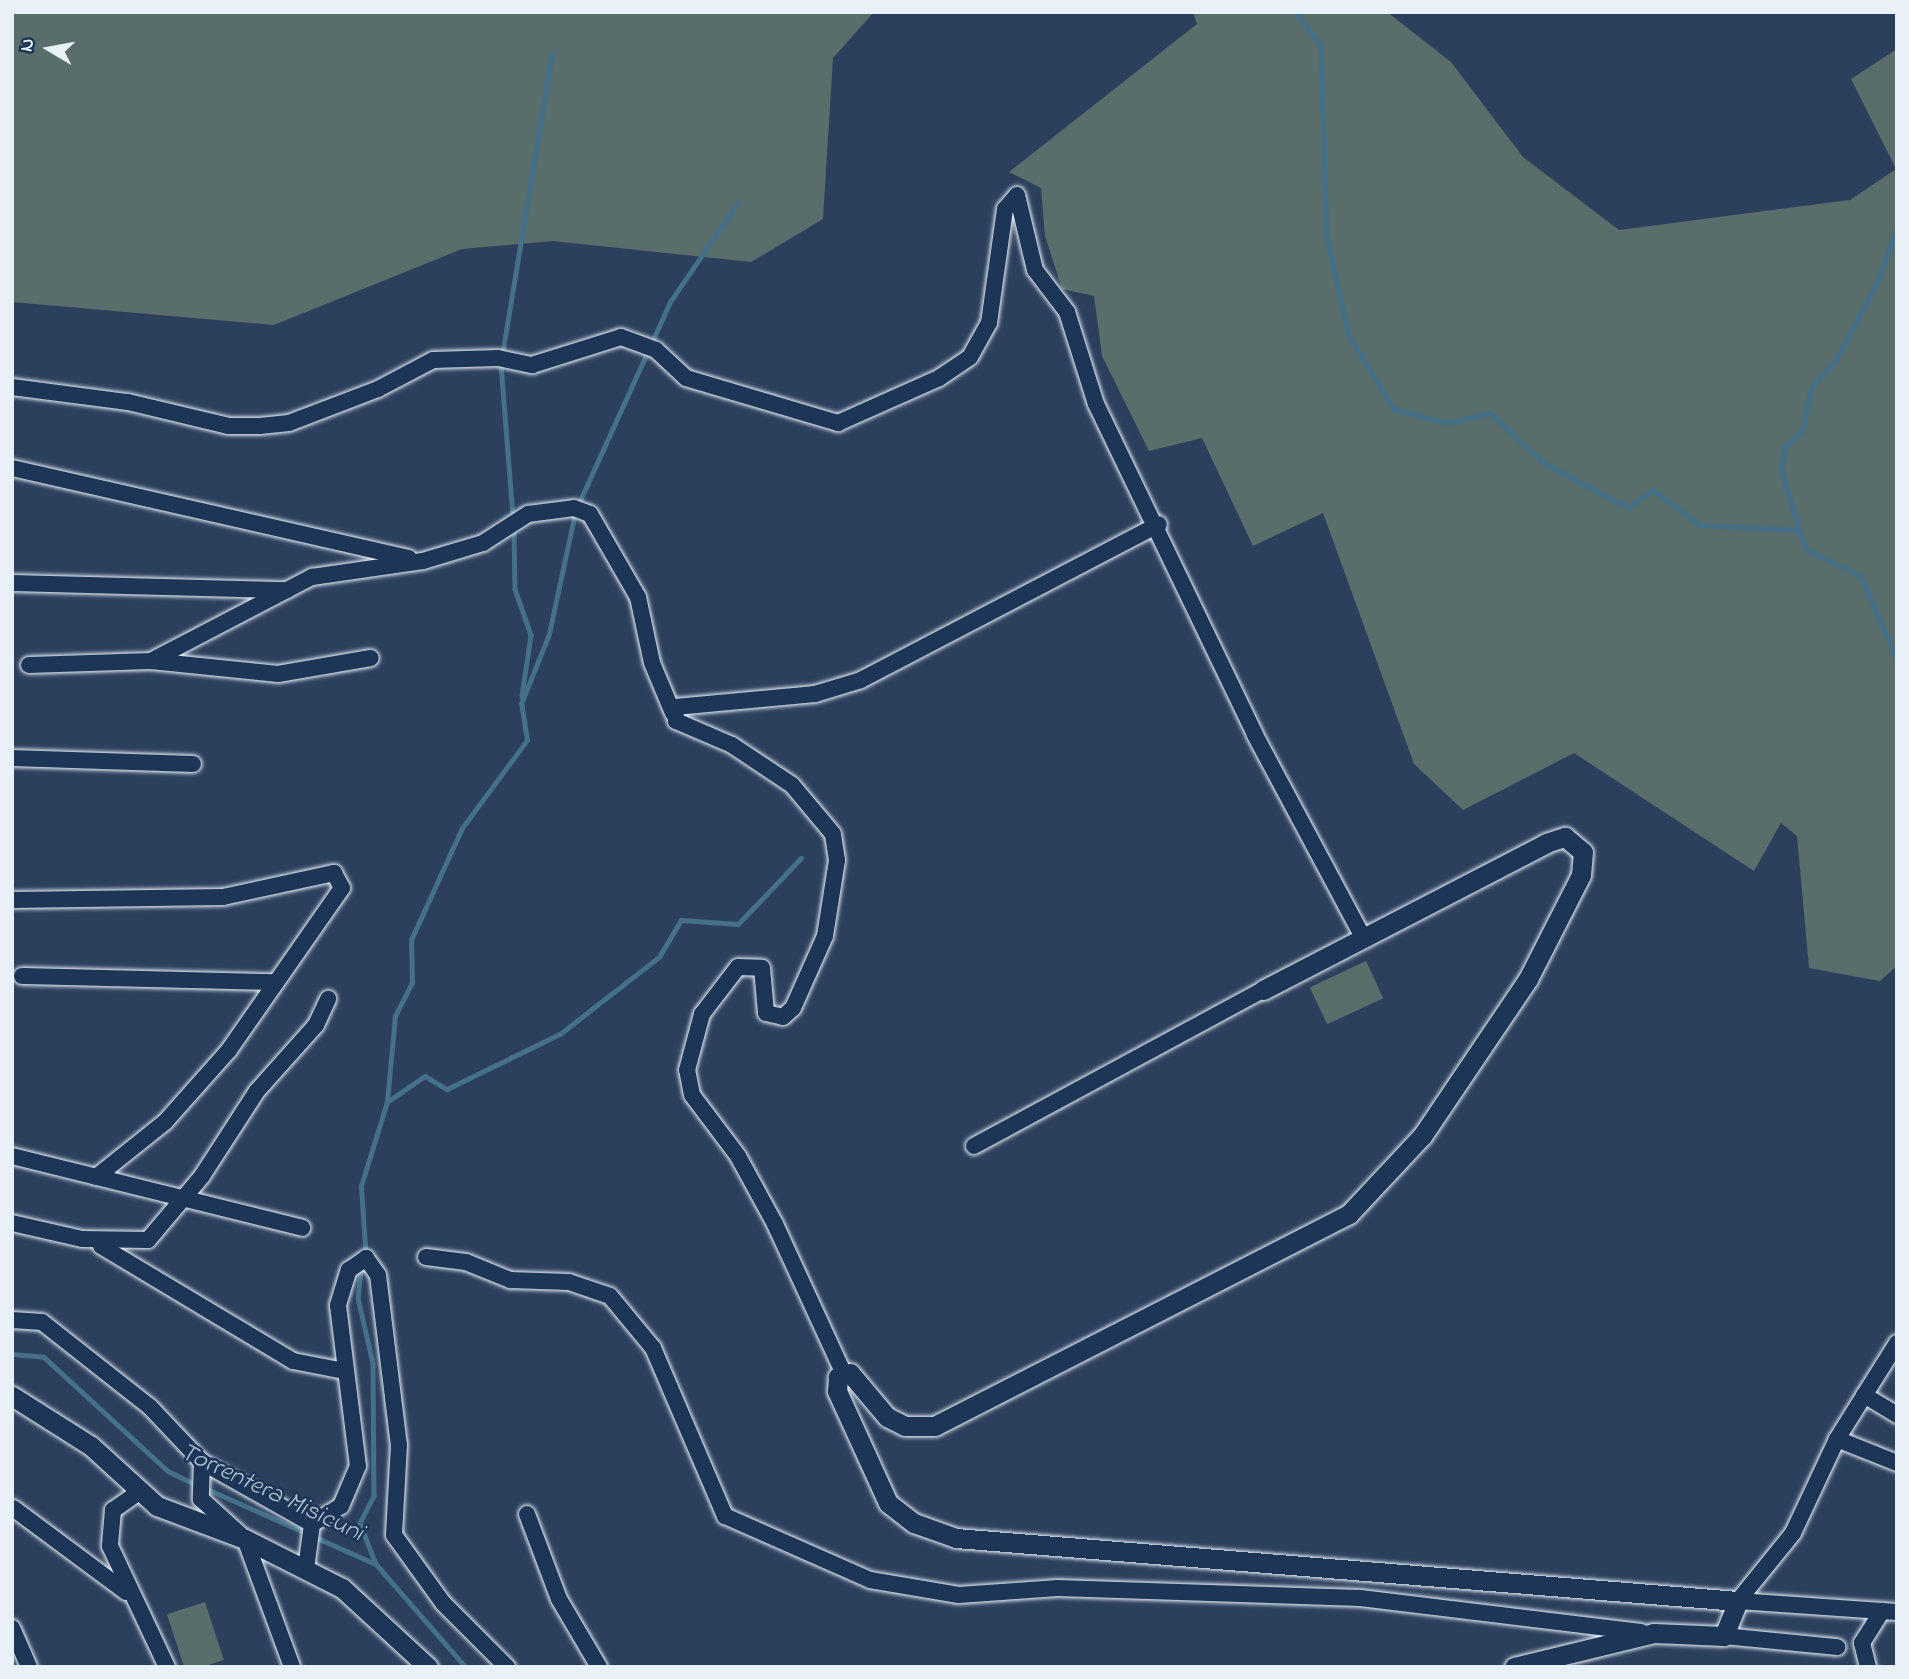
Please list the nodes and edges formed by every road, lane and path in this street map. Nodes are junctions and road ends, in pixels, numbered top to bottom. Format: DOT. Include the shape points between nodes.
graph roads {
  1 [pos="12,387"];
  2 [pos="12,468"];
  3 [pos="1159,524"];
  4 [pos="423,561"];
  5 [pos="12,583"];
  6 [pos="290,590"];
  7 [pos="371,658"];
  8 [pos="151,661"];
  9 [pos="29,665"];
  10 [pos="673,713"];
  11 [pos="12,758"];
  12 [pos="193,764"];
  13 [pos="12,900"];
  14 [pos="1363,937"];
  15 [pos="22,976"];
  16 [pos="275,982"];
  17 [pos="1263,990"];
  18 [pos="328,999"];
  19 [pos="974,1146"];
  20 [pos="12,1156"];
  21 [pos="96,1177"];
  22 [pos="183,1198"];
  23 [pos="12,1223"];
  24 [pos="302,1228"];
  25 [pos="82,1239"];
  26 [pos="426,1257"];
  27 [pos="12,1320"];
  28 [pos="1897,1343"];
  29 [pos="345,1371"];
  30 [pos="843,1372"];
  31 [pos="1864,1395"];
  32 [pos="12,1396"];
  33 [pos="1897,1415"];
  34 [pos="1837,1439"];
  35 [pos="202,1462"];
  36 [pos="1897,1463"];
  37 [pos="139,1492"];
  38 [pos="13,1508"];
  39 [pos="527,1514"];
  40 [pos="312,1524"];
  41 [pos="245,1539"];
  42 [pos="306,1569"];
  43 [pos="131,1596"];
  44 [pos="1738,1601"];
  45 [pos="1889,1611"];
  46 [pos="12,1628"];
  47 [pos="1654,1633"];
  48 [pos="1724,1636"];
  49 [pos="1837,1647"];
  50 [pos="29,1667"];
  51 [pos="167,1667"];
  52 [pos="292,1667"];
  53 [pos="428,1667"];
  54 [pos="507,1667"];
  55 [pos="599,1667"];
  56 [pos="1514,1667"];
  57 [pos="1868,1667"];
  1 -- 3 [label="street" via="116,400 229,426 260,426 289,423 378,389 433,360 498,358 532,365 621,337 656,350 685,378 838,423 939,378 970,357 989,323 1004,209 1017,195 1035,270 1066,312 1096,404"];
  2 -- 4 [label="street"];
  3 -- 10 [label="street" via="861,680 802,695 681,703"];
  3 -- 14 [label="street" via="1255,735"];
  4 -- 6 [label="street" via="353,566"];
  4 -- 10 [label="street" via="483,543 528,514 573,508 590,514 646,617 652,663"];
  5 -- 6 [label="street"];
  6 -- 8 [label="street"];
  7 -- 8 [label="street" via="278,674"];
  8 -- 9 [label="street"];
  10 -- 30 [label="street" via="676,721 732,745 792,785 833,834 837,860 825,936 793,1008 783,1017 766,1013 762,968 738,967 702,1014 687,1070 692,1095 738,1156 775,1224"];
  11 -- 12 [label="street"];
  13 -- 16 [label="street" via="223,897 334,873 342,888"];
  14 -- 17 [label="street"];
  14 -- 30 [label="street" via="1555,839 1573,839 1583,852 1581,875 1528,979 1422,1136 1349,1214 935,1426 896,1422 857,1376"];
  15 -- 16 [label="street"];
  16 -- 21 [label="street" via="229,1050 165,1122"];
  17 -- 19 [label="street"];
  18 -- 22 [label="street" via="316,1025 257,1091"];
  20 -- 21 [label="street"];
  21 -- 22 [label="street"];
  22 -- 24 [label="street"];
  22 -- 25 [label="street" via="148,1240"];
  23 -- 25 [label="street"];
  25 -- 29 [label="street" via="140,1264 293,1361"];
  26 -- 47 [label="street" via="466,1262 510,1280 569,1282 610,1296 653,1348 726,1516 870,1580 959,1595 1058,1588 1360,1598"];
  27 -- 35 [label="street" via="42,1322 77,1347 160,1416"];
  28 -- 31 [label="street"];
  29 -- 40 [label="street" via="358,1466 341,1507"];
  29 -- 54 [label="street" via="340,1284 355,1262 366,1258 378,1275 399,1445 394,1535 443,1603"];
  30 -- 44 [label="street" via="837,1391 877,1487 902,1516 956,1538"];
  31 -- 33 [label="street"];
  31 -- 34 [label="street"];
  32 -- 37 [label="street" via="91,1446"];
  34 -- 36 [label="street"];
  34 -- 44 [label="street" via="1793,1533"];
  35 -- 40 [label="street"];
  35 -- 41 [label="street" via="201,1499"];
  37 -- 41 [label="street" via="183,1520"];
  37 -- 43 [label="street" via="108,1519 110,1546"];
  38 -- 43 [label="street"];
  39 -- 55 [label="street" via="559,1599"];
  40 -- 42 [label="street"];
  41 -- 42 [label="street"];
  41 -- 52 [label="street"];
  42 -- 53 [label="street" via="342,1588"];
  43 -- 51 [label="street"];
  44 -- 45 [label="street"];
  44 -- 48 [label="street"];
  45 -- 57 [label="street" via="1862,1643"];
  46 -- 50 [label="street"];
  47 -- 48 [label="street"];
  47 -- 56 [label="street"];
  48 -- 49 [label="street"];
}
